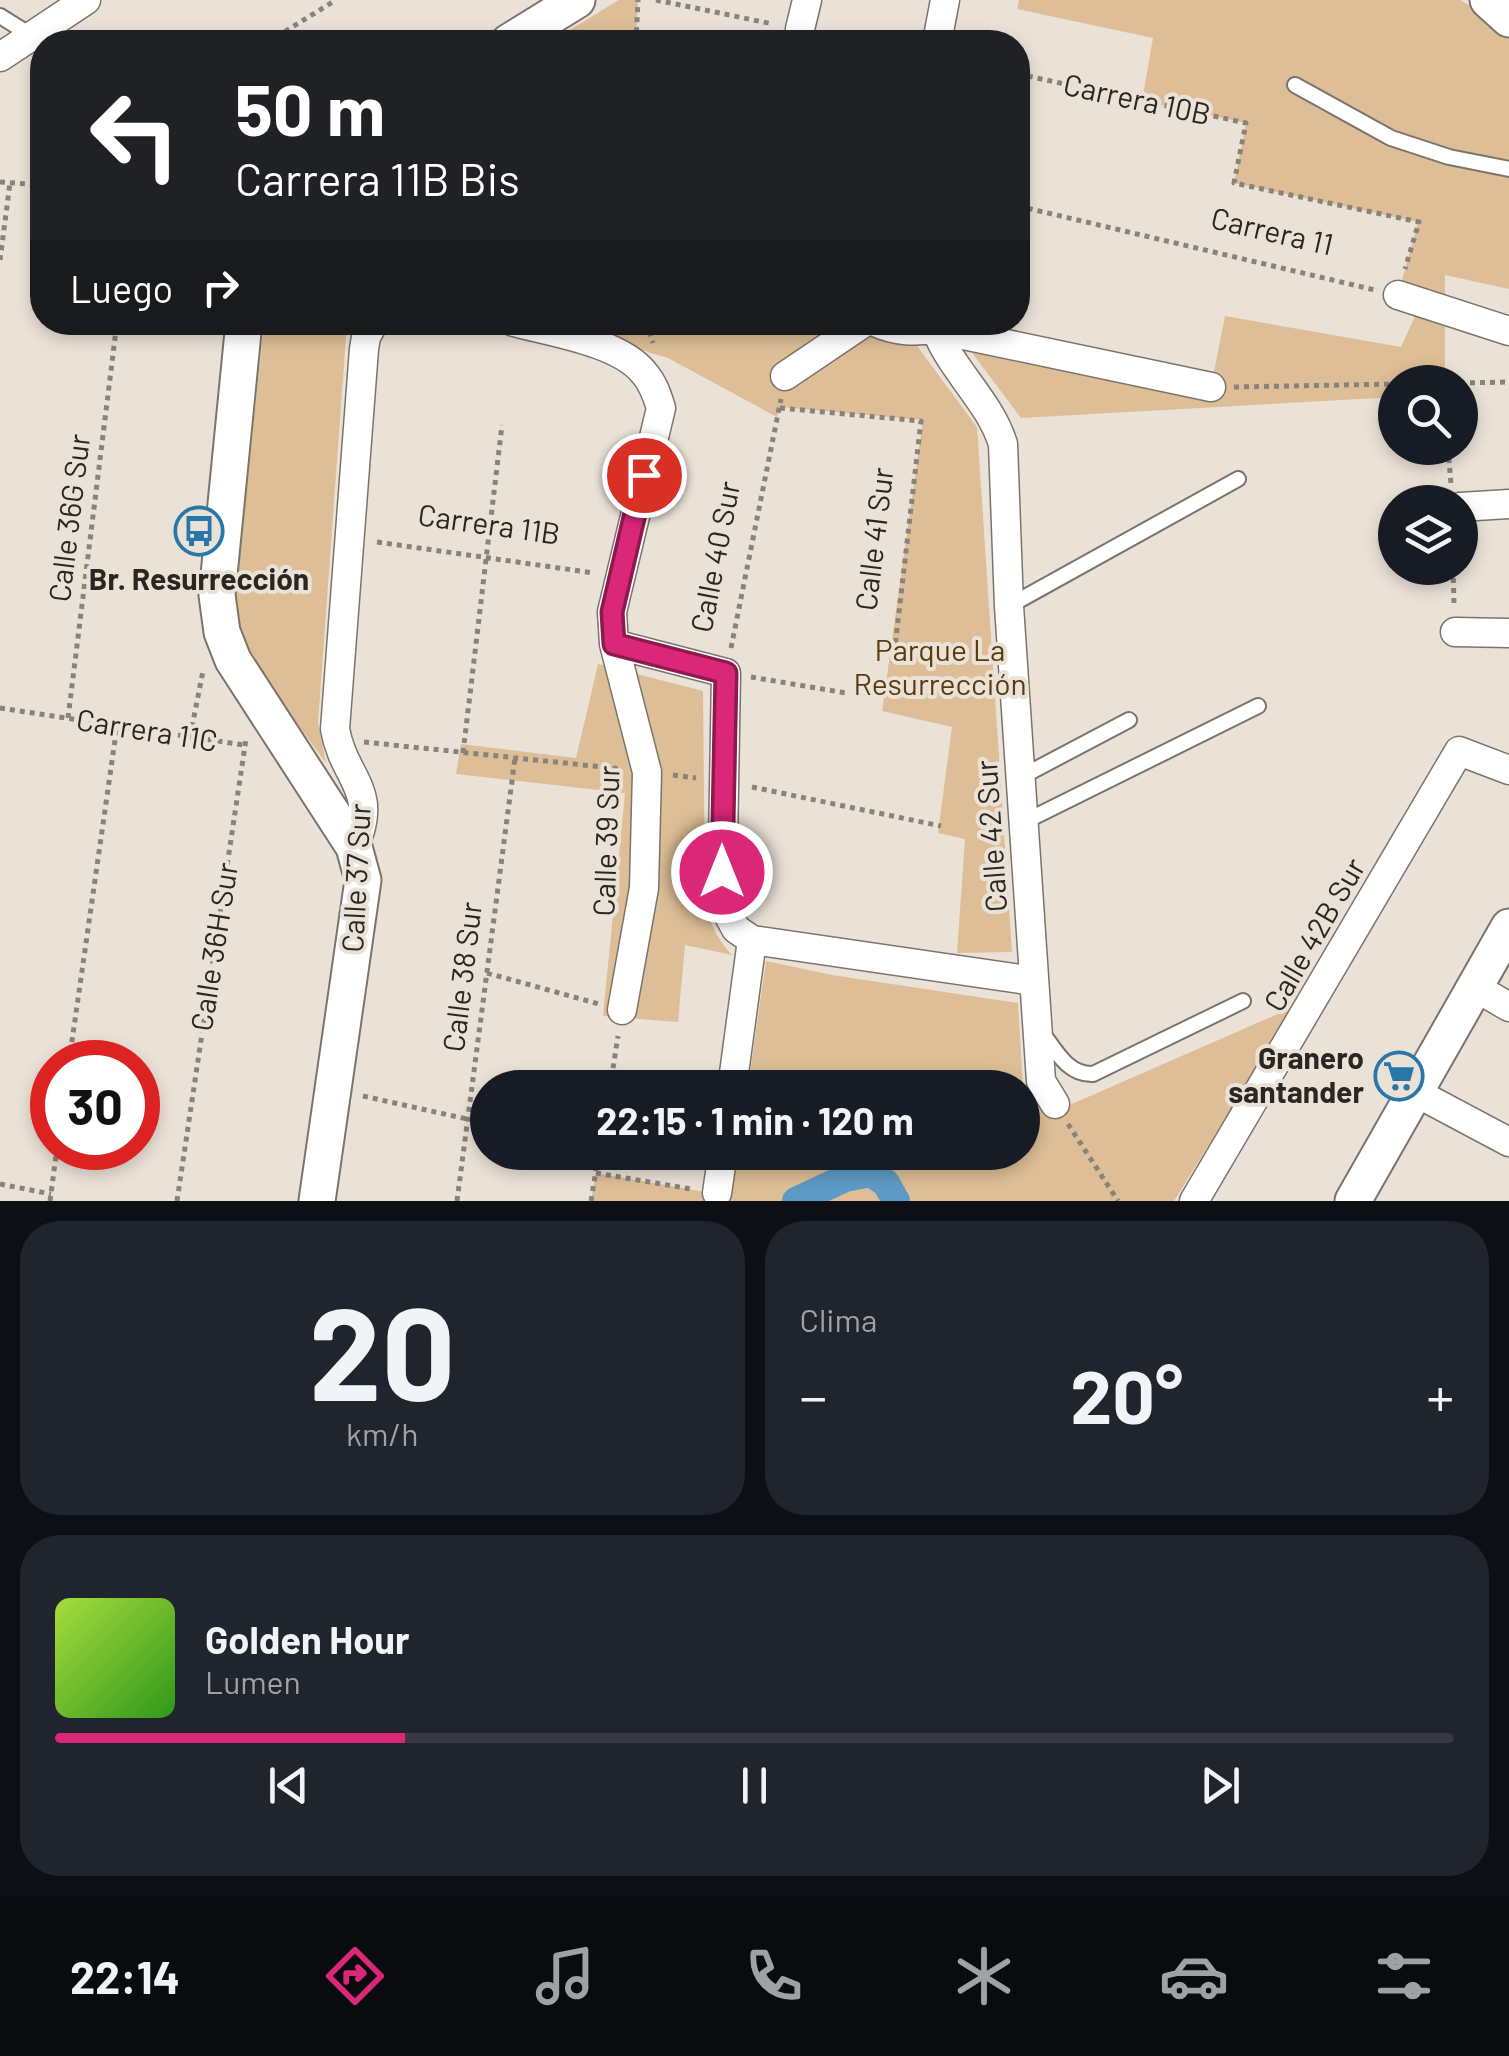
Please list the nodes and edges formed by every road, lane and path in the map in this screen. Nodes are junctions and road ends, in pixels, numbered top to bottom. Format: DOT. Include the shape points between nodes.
graph roads {
  1 [pos="86,0"];
  2 [pos="336,0"];
  3 [pos="577,0"];
  4 [pos="638,0"];
  5 [pos="656,0"];
  6 [pos="806,0"];
  7 [pos="945,0"];
  8 [pos="1488,0"];
  9 [pos="0,16"];
  10 [pos="1509,19"];
  11 [pos="42,30"];
  12 [pos="287,30"];
  13 [pos="528,30"];
  14 [pos="637,30"];
  15 [pos="800,30"];
  16 [pos="939,30"];
  17 [pos="30,36"];
  18 [pos="30,38"];
  19 [pos="0,57"];
  20 [pos="1030,77"];
  21 [pos="1295,85"];
  22 [pos="1509,168"];
  23 [pos="0,182"];
  24 [pos="10,183"];
  25 [pos="30,184"];
  26 [pos="1030,209"];
  27 [pos="0,260"];
  28 [pos="1398,296"];
  29 [pos="1509,331"];
  30 [pos="115,335"];
  31 [pos="243,335"];
  32 [pos="367,335"];
  33 [pos="562,335"];
  34 [pos="845,335"];
  35 [pos="938,335"];
  36 [pos="975,335"];
  37 [pos="786,376"];
  38 [pos="1509,382"];
  39 [pos="1478,383"];
  40 [pos="1378,384"];
  41 [pos="1211,387"];
  42 [pos="779,408"];
  43 [pos="502,425"];
  44 [pos="1238,479"];
  45 [pos="1478,499"];
  46 [pos="1509,504"];
  47 [pos="350,538"];
  48 [pos="486,557"];
  49 [pos="619,577"];
  50 [pos="1454,585"];
  51 [pos="1008,606"];
  52 [pos="1455,632"];
  53 [pos="1509,633"];
  54 [pos="614,644"];
  55 [pos="893,664"];
  56 [pos="726,673"];
  57 [pos="254,692"];
  58 [pos="846,693"];
  59 [pos="1258,706"];
  60 [pos="0,708"];
  61 [pos="68,718"];
  62 [pos="1130,720"];
  63 [pos="117,726"];
  64 [pos="246,746"];
  65 [pos="463,752"];
  66 [pos="293,753"];
  67 [pos="514,758"];
  68 [pos="1509,770"];
  69 [pos="1020,778"];
  70 [pos="1023,822"];
  71 [pos="354,846"];
  72 [pos="1509,927"];
  73 [pos="744,935"];
  74 [pos="486,973"];
  75 [pos="1034,981"];
  76 [pos="1475,987"];
  77 [pos="1243,1001"];
  78 [pos="1509,1007"];
  79 [pos="622,1010"];
  80 [pos="1038,1026"];
  81 [pos="73,1040"];
  82 [pos="613,1070"];
  83 [pos="733,1070"];
  84 [pos="334,1090"];
  85 [pos="1415,1092"];
  86 [pos="1055,1104"];
  87 [pos="467,1120"];
  88 [pos="1509,1142"];
  89 [pos="54,1170"];
  90 [pos="596,1170"];
  91 [pos="720,1170"];
  92 [pos="596,1173"];
  93 [pos="0,1184"];
  94 [pos="717,1193"];
  95 [pos="50,1198"];
  96 [pos="1362,1198"];
  97 [pos="177,1201"];
  98 [pos="317,1201"];
  99 [pos="457,1201"];
  100 [pos="591,1201"];
  101 [pos="1118,1201"];
  102 [pos="1194,1201"];
  1 -- 11 [label="street"];
  2 -- 12 [label="path"];
  3 -- 13 [label="street"];
  4 -- 14 [label="path"];
  5 -- 15 [label="path"];
  6 -- 15 [label="street"];
  7 -- 16 [label="street"];
  8 -- 10 [label="street"];
  9 -- 17 [label="lane"];
  18 -- 19 [label="street"];
  20 -- 28 [label="path, Carrera 10B" via="1246,123 1234,183 1418,222"];
  21 -- 22 [label="lane" via="1391,138"];
  23 -- 24 [label="path"];
  24 -- 25 [label="path"];
  24 -- 27 [label="path"];
  26 -- 28 [label="path, Carrera 11"];
  28 -- 29 [label="street"];
  30 -- 61 [label="path, Calle 36G Sur"];
  31 -- 57 [label="street" via="217,594 226,648"];
  32 -- 47 [label="street, Calle 37 Sur"];
  33 -- 49 [label="street, Calle 39 Sur" via="642,369 661,408"];
  34 -- 37 [label="street"];
  35 -- 51 [label="street, Calle 42 Sur" via="1003,444"];
  36 -- 41 [label="street"];
  37 -- 42 [label="path, Calle 40 Sur"];
  38 -- 39 [label="path"];
  40 -- 41 [label="path"];
  42 -- 55 [label="path, Calle 41 Sur" via="922,421"];
  42 -- 56 [label="path, Calle 40 Sur"];
  43 -- 48 [label="path"];
  44 -- 51 [label="lane"];
  45 -- 46 [label="street"];
  47 -- 48 [label="path, Carrera 11B"];
  47 -- 71 [label="street, Calle 37 Sur" via="335,729 365,808"];
  48 -- 49 [label="path, Carrera 11B"];
  48 -- 65 [label="path"];
  49 -- 54 [label="street, Calle 39 Sur"];
  50 -- 52 [label="path"];
  51 -- 69 [label="street, Calle 42 Sur"];
  52 -- 53 [label="street"];
  54 -- 56 [label="street"];
  54 -- 79 [label="street, Calle 39 Sur" via="647,772 644,888"];
  56 -- 58 [label="path"];
  56 -- 73 [label="street, Calle 40 Sur" via="722,903"];
  57 -- 64 [label="path, Calle 36H Sur"];
  57 -- 66 [label="street"];
  59 -- 70 [label="lane"];
  60 -- 61 [label="path, Carrera 11C"];
  61 -- 63 [label="path, Carrera 11C"];
  62 -- 69 [label="lane"];
  63 -- 64 [label="path, Carrera 11C"];
  63 -- 81 [label="path"];
  64 -- 66 [label="path, Carrera 11C"];
  64 -- 97 [label="path, Calle 36H Sur"];
  66 -- 71 [label="street"];
  67 -- 74 [label="path, Calle 38 Sur"];
  68 -- 102 [label="street, Calle 42B Sur" via="1460,751"];
  69 -- 70 [label="street, Calle 42 Sur"];
  70 -- 75 [label="street, Calle 42 Sur"];
  71 -- 84 [label="street, Calle 37 Sur" via="362,904"];
  72 -- 76 [label="street"];
  73 -- 75 [label="street"];
  73 -- 83 [label="street, Calle 40 Sur"];
  74 -- 79 [label="path"];
  74 -- 87 [label="path, Calle 38 Sur"];
  75 -- 80 [label="street, Calle 42 Sur"];
  76 -- 78 [label="street"];
  76 -- 85 [label="street"];
  77 -- 80 [label="lane" via="1093,1074 1068,1066"];
  79 -- 82 [label="path"];
  80 -- 86 [label="street, Calle 42 Sur" via="1042,1081"];
  84 -- 87 [label="path"];
  84 -- 98 [label="street, Calle 37 Sur"];
  85 -- 88 [label="street"];
  85 -- 96 [label="street"];
  86 -- 101 [label="path"];
  87 -- 99 [label="path, Calle 38 Sur"];
  89 -- 95 [label="path"];
  90 -- 92 [label="path"];
  91 -- 94 [label="street"];
  92 -- 94 [label="path"];
  92 -- 100 [label="path"];
  93 -- 95 [label="path"];
}
